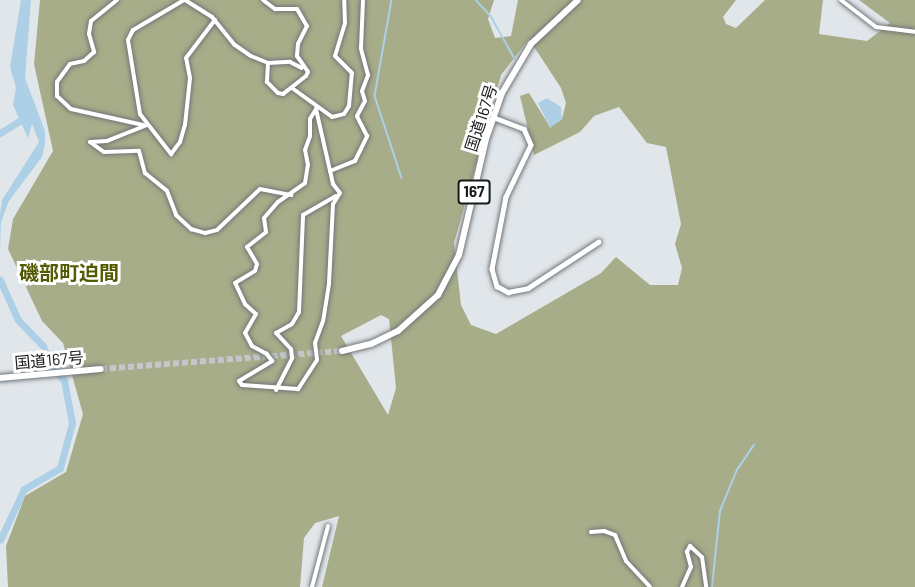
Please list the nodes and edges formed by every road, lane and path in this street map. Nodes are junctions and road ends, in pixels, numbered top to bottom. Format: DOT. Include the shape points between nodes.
graph roads {
  1 [pos="117,0"];
  2 [pos="184,0"];
  3 [pos="263,0"];
  4 [pos="344,0"];
  5 [pos="363,0"];
  6 [pos="577,0"];
  7 [pos="841,0"];
  8 [pos="215,20"];
  9 [pos="915,32"];
  10 [pos="268,63"];
  11 [pos="303,68"];
  12 [pos="292,88"];
  13 [pos="316,108"];
  14 [pos="493,117"];
  15 [pos="147,125"];
  16 [pos="330,171"];
  17 [pos="292,195"];
  18 [pos="336,196"];
  19 [pos="598,242"];
  20 [pos="342,351"];
  21 [pos="98,370"];
  22 [pos="1,377"];
  23 [pos="276,390"];
  24 [pos="328,526"];
  25 [pos="591,532"];
  26 [pos="312,587"];
  27 [pos="650,587"];
  28 [pos="682,587"];
  29 [pos="706,587"];
  1 -- 15 [label="street" via="92,21 89,34 94,52 84,61 70,64 57,82 57,96 71,109"];
  2 -- 8 [label="street"];
  2 -- 15 [label="street" via="130,33 131,68 139,88 140,114"];
  3 -- 11 [label="street" via="275,9 289,8 302,14 307,26 297,56"];
  4 -- 13 [label="street" via="345,23 335,56 352,73 350,106 344,114 332,117"];
  5 -- 16 [label="street" via="361,48 368,75 362,91 365,101 357,116 367,136 356,161"];
  6 -- 14 [label="highway, 国道167号 / 167" via="531,44 510,76"];
  7 -- 9 [label="street" via="876,27"];
  8 -- 10 [label="street" via="239,48"];
  8 -- 15 [label="street" via="186,58 190,78 185,125 173,154"];
  10 -- 11 [label="street" via="282,61"];
  10 -- 12 [label="street" via="266,79 271,87 281,94"];
  11 -- 12 [label="street" via="308,72"];
  12 -- 13 [label="street"];
  13 -- 16 [label="street"];
  13 -- 17 [label="street" via="310,119 305,150 305,183"];
  14 -- 19 [label="street" via="524,129 531,145 506,197 492,269 497,286 508,292 528,288"];
  14 -- 20 [label="highway, 国道167号 / 167" via="462,244 444,286 424,310 398,331 371,344"];
  15 -- 17 [label="street" via="107,141 90,142 104,152 139,151 145,173 167,191 176,215 191,229 205,233 217,230 260,189"];
  16 -- 18 [label="street" via="340,192"];
  17 -- 23 [label="street" via="278,202 264,218 266,232 247,247 257,264 255,271 234,284 246,306 256,314 245,333 252,346 272,361 239,383"];
  18 -- 23 [label="street" via="329,284 315,343 316,364 301,387"];
  18 -- 23 [label="street" via="303,214 299,312 292,324 276,333 291,349 292,358"];
  21 -- 22 [label="highway, 国道167号"];
  24 -- 26 [label="street"];
  25 -- 27 [label="street" via="615,535 626,561 646,578"];
  28 -- 29 [label="street" via="691,567 687,552 690,546 702,558"];
}
